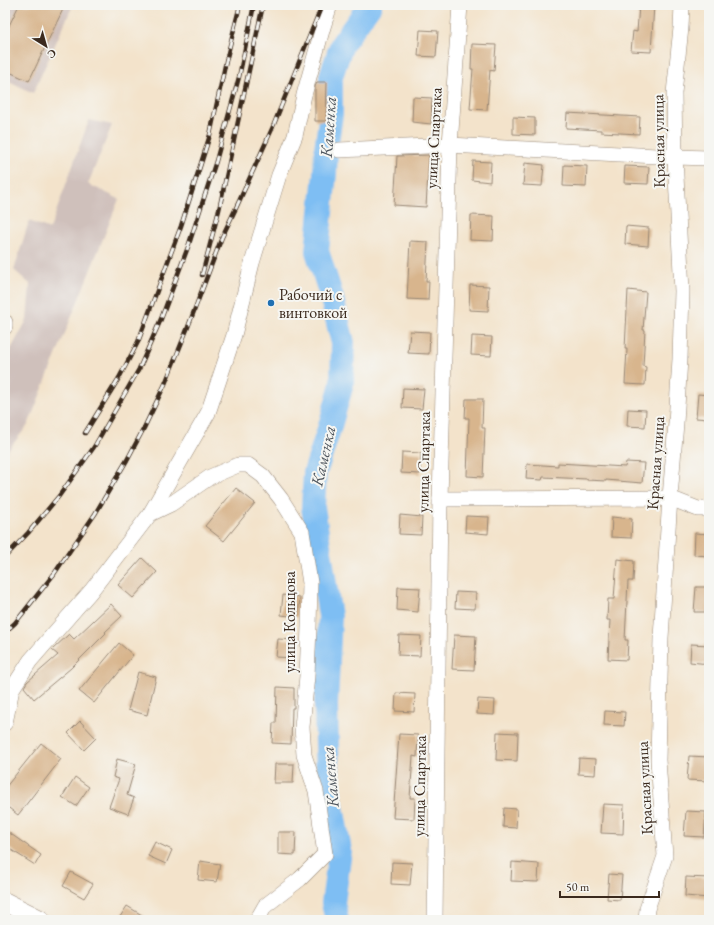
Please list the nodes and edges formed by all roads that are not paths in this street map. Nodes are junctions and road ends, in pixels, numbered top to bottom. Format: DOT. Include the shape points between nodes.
graph roads {
  1 [pos="330,5"];
  2 [pos="460,5"];
  3 [pos="682,5"];
  4 [pos="450,145"];
  5 [pos="339,150"];
  6 [pos="675,157"];
  7 [pos="709,158"];
  8 [pos="5,322"];
  9 [pos="5,327"];
  10 [pos="670,498"];
  11 [pos="440,499"];
  12 [pos="709,509"];
  13 [pos="150,514"];
  14 [pos="5,723"];
  15 [pos="5,902"];
  16 [pos="40,920"];
  17 [pos="257,920"];
  18 [pos="435,920"];
  19 [pos="646,920"];
  1 -- 13 [label="street" via="295,136 277,182 252,263 234,335 208,413"];
  2 -- 4 [label="street, улица Спартака"];
  3 -- 6 [label="street, Красная улица" via="682,28 674,93"];
  4 -- 5 [label="street"];
  4 -- 6 [label="street"];
  4 -- 11 [label="street, улица Спартака"];
  6 -- 7 [label="street"];
  6 -- 10 [label="street, Красная улица" via="682,291"];
  8 -- 9 [label="street"];
  10 -- 11 [label="street"];
  10 -- 12 [label="street" via="698,509"];
  10 -- 19 [label="street, Красная улица" via="658,753 665,856"];
  11 -- 18 [label="street, улица Спартака"];
  13 -- 14 [label="street, улица Кольцова" via="91,591 30,661 12,689"];
  13 -- 17 [label="street, улица Кольцова" via="171,504 210,477 238,465 248,465 268,482 302,532 310,583 302,727 304,755 316,791 325,854 300,879 265,906"];
  15 -- 16 [label="street"];
}
